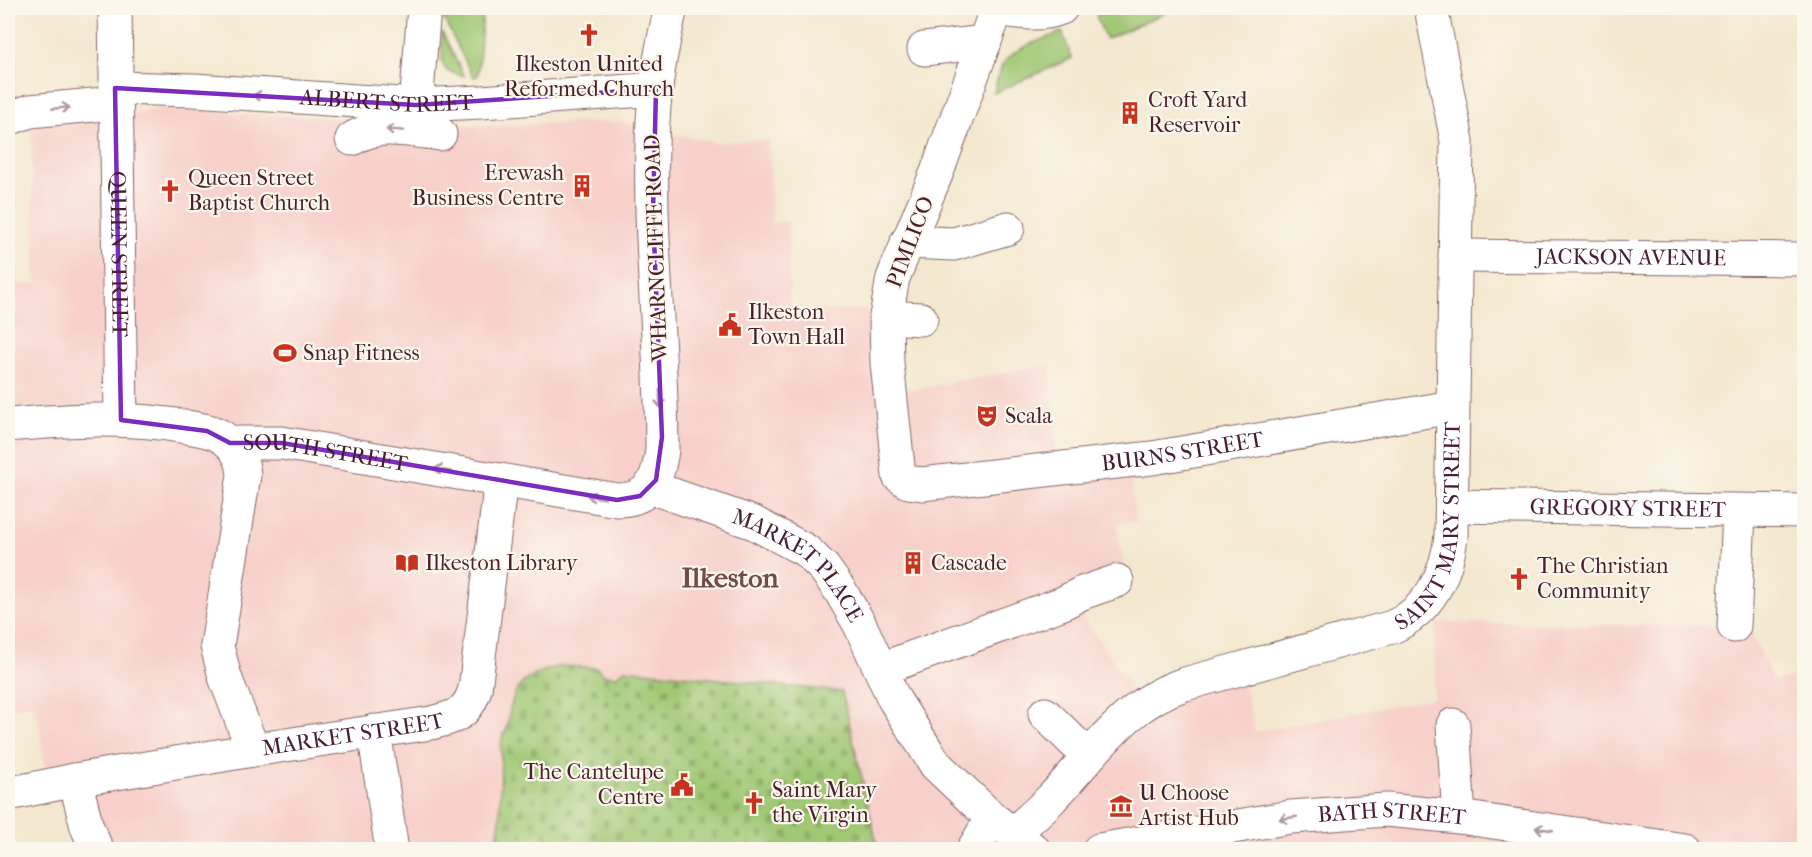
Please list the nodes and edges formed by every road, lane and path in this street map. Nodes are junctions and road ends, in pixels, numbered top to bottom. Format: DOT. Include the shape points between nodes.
graph roads {
  1 [pos="114,8"];
  2 [pos="424,8"];
  3 [pos="671,8"];
  4 [pos="996,8"];
  5 [pos="1061,8"];
  6 [pos="1431,8"];
  7 [pos="985,42"];
  8 [pos="924,49"];
  9 [pos="656,88"];
  10 [pos="115,95"];
  11 [pos="342,101"];
  12 [pos="8,119"];
  13 [pos="434,124"];
  14 [pos="1008,228"];
  15 [pos="907,242"];
  16 [pos="1455,256"];
  17 [pos="1804,259"];
  18 [pos="886,317"];
  19 [pos="921,318"];
  20 [pos="1452,407"];
  21 [pos="121,420"];
  22 [pos="8,425"];
  23 [pos="230,443"];
  24 [pos="501,480"];
  25 [pos="908,483"];
  26 [pos="650,487"];
  27 [pos="1452,506"];
  28 [pos="1739,511"];
  29 [pos="1804,511"];
  30 [pos="1117,581"];
  31 [pos="1734,626"];
  32 [pos="880,669"];
  33 [pos="1045,714"];
  34 [pos="1453,725"];
  35 [pos="374,731"];
  36 [pos="252,750"];
  37 [pos="1082,762"];
  38 [pos="75,780"];
  39 [pos="8,794"];
  40 [pos="1459,817"];
  41 [pos="1013,834"];
  42 [pos="391,844"];
  43 [pos="97,849"];
  44 [pos="974,849"];
  45 [pos="1099,849"];
  46 [pos="1685,849"];
  1 -- 10 [label="street, QUEEN STREET"];
  2 -- 13 [label="street"];
  3 -- 9 [label="street, WHARNCLIFFE ROAD"];
  4 -- 5 [label="street" via="1042,14"];
  4 -- 7 [label="street, PIMLICO"];
  6 -- 16 [label="street, SAINT MARY STREET" via="1457,141"];
  7 -- 8 [label="street"];
  7 -- 15 [label="street, PIMLICO"];
  9 -- 13 [label="street, ALBERT STREET"];
  9 -- 26 [label="street, WHARNCLIFFE ROAD, one-way" via="653,213 662,450 660,468"];
  11 -- 10 [label="street, ALBERT STREET, one-way" via="194,90"];
  12 -- 10 [label="street, ALBERT STREET, one-way"];
  10 -- 21 [label="street, QUEEN STREET"];
  11 -- 13 [label="street, ALBERT STREET"];
  13 -- 11 [label="street, one-way" via="365,131 345,137"];
  14 -- 15 [label="street" via="954,244"];
  15 -- 18 [label="street, PIMLICO" via="893,279"];
  16 -- 17 [label="street, JACKSON AVENUE"];
  16 -- 20 [label="street, SAINT MARY STREET"];
  18 -- 19 [label="street"];
  18 -- 25 [label="street, PIMLICO" via="897,469"];
  20 -- 25 [label="street, BURNS STREET" via="1152,458"];
  20 -- 27 [label="street, SAINT MARY STREET"];
  21 -- 22 [label="street, SOUTH STREET"];
  21 -- 23 [label="street, SOUTH STREET" via="207,431"];
  24 -- 23 [label="street, SOUTH STREET, one-way" via="282,443"];
  23 -- 36 [label="street" via="244,475 218,645"];
  26 -- 24 [label="street, one-way" via="640,496 617,500"];
  24 -- 35 [label="street, MARKET STREET" via="472,699 454,717"];
  26 -- 32 [label="street, MARKET PLACE" via="754,523 805,550 841,592"];
  27 -- 28 [label="street, GREGORY STREET"];
  27 -- 37 [label="street, SAINT MARY STREET" via="1449,555 1443,573 1425,603 1404,622 1168,690 1120,722"];
  28 -- 29 [label="street, GREGORY STREET"];
  28 -- 31 [label="street"];
  30 -- 32 [label="street"];
  32 -- 41 [label="street, MARKET PLACE" via="894,699 936,765"];
  33 -- 37 [label="street"];
  34 -- 40 [label="street"];
  35 -- 36 [label="street, MARKET STREET"];
  35 -- 42 [label="street"];
  36 -- 38 [label="street, MARKET STREET"];
  37 -- 41 [label="street, SAINT MARY STREET" via="1051,799"];
  38 -- 39 [label="street, MARKET STREET"];
  38 -- 43 [label="street"];
  40 -- 45 [label="street, BATH STREET, one-way" via="1386,810 1291,817"];
  46 -- 40 [label="street, BATH STREET, one-way"];
  41 -- 44 [label="street"];
}
